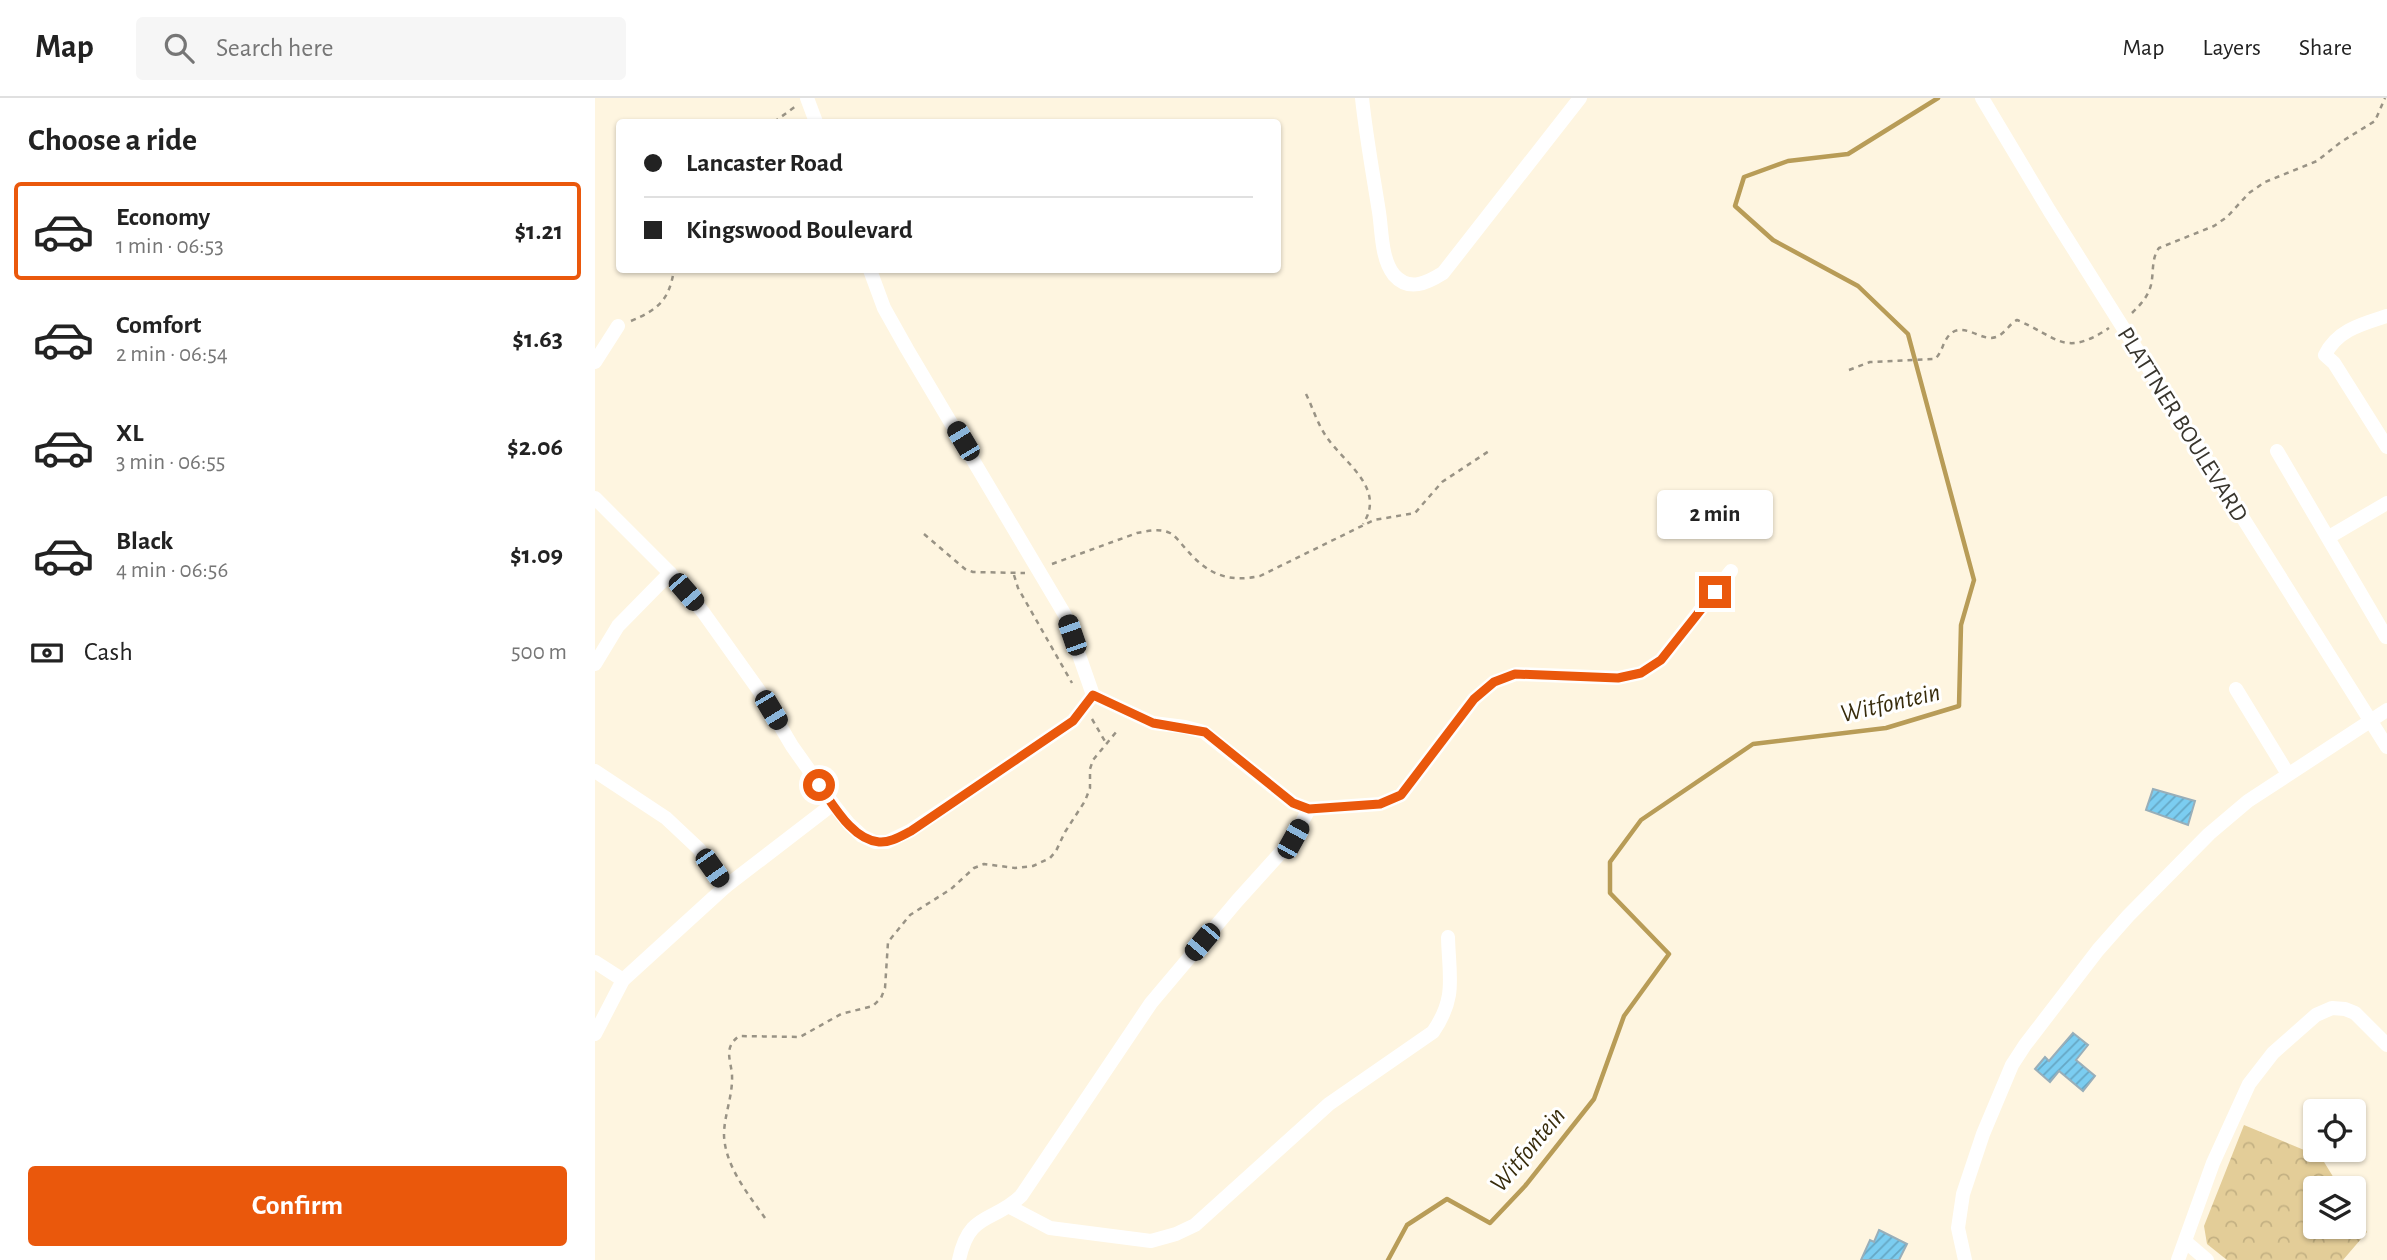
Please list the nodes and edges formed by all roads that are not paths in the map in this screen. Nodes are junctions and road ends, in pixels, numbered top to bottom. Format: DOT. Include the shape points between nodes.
graph roads {
  1 [pos="807,98"];
  2 [pos="1362,98"];
  3 [pos="1580,98"];
  4 [pos="1982,98"];
  5 [pos="815,119"];
  6 [pos="871,273"];
  7 [pos="2387,316"];
  8 [pos="618,326"];
  9 [pos="595,362"];
  10 [pos="2387,447"];
  11 [pos="2277,451"];
  12 [pos="595,498"];
  13 [pos="2387,503"];
  14 [pos="2329,537"];
  15 [pos="1731,570"];
  16 [pos="670,573"];
  17 [pos="2386,637"];
  18 [pos="595,664"];
  19 [pos="2236,689"];
  20 [pos="1088,701"];
  21 [pos="2387,710"];
  22 [pos="2370,720"];
  23 [pos="2387,747"];
  24 [pos="595,771"];
  25 [pos="2288,774"];
  26 [pos="833,804"];
  27 [pos="1309,809"];
  28 [pos="725,887"];
  29 [pos="1448,937"];
  30 [pos="595,962"];
  31 [pos="624,980"];
  32 [pos="595,1034"];
  33 [pos="2387,1045"];
  34 [pos="1010,1207"];
  35 [pos="2186,1241"];
  36 [pos="959,1260"];
  37 [pos="1965,1260"];
  38 [pos="2178,1260"];
  39 [pos="2207,1260"];
  1 -- 5 [label="street"];
  2 -- 3 [label="street" via="1385,252 1392,272 1403,282 1418,285 1443,273"];
  4 -- 22 [label="street, PLATTNER BOULEVARD" via="2118,323"];
  6 -- 20 [label="street" via="907,349 1065,615"];
  7 -- 10 [label="street" via="2345,332 2325,355"];
  8 -- 9 [label="street"];
  11 -- 14 [label="street"];
  12 -- 16 [label="street"];
  13 -- 14 [label="street"];
  14 -- 17 [label="street"];
  15 -- 27 [label="street" via="1661,660 1641,673 1618,678 1515,674 1494,682 1474,699 1401,795 1380,804"];
  16 -- 18 [label="street" via="618,626"];
  16 -- 26 [label="street" via="703,611"];
  19 -- 25 [label="street"];
  20 -- 26 [label="street" via="1073,721 898,838 875,842 862,836"];
  20 -- 27 [label="street" via="1153,723 1205,732 1293,803"];
  21 -- 22 [label="street"];
  22 -- 23 [label="street, PLATTNER BOULEVARD"];
  22 -- 25 [label="street"];
  24 -- 28 [label="street" via="666,818 699,849"];
  25 -- 37 [label="street" via="2210,834 2128,916 2018,1055 1963,1194 1958,1228"];
  26 -- 28 [label="street"];
  27 -- 34 [label="street" via="1293,839 1151,1003"];
  28 -- 31 [label="street"];
  29 -- 34 [label="street" via="1450,999 1433,1032 1329,1104 1195,1225 1151,1241 1050,1228"];
  30 -- 31 [label="street"];
  31 -- 32 [label="street"];
  33 -- 35 [label="street" via="2355,1013 2332,1008 2316,1015 2273,1053 2249,1084 2213,1163"];
  34 -- 36 [label="street" via="989,1214 971,1229"];
  35 -- 38 [label="street"];
  35 -- 39 [label="street"];
}
